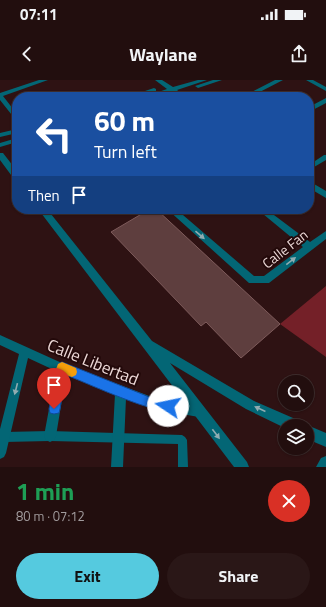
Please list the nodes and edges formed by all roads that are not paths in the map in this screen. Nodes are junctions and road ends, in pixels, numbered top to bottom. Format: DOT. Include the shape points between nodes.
graph roads {
  1 [pos="45,80"];
  2 [pos="158,80"];
  3 [pos="204,80"];
  4 [pos="218,80"];
  5 [pos="280,80"];
  6 [pos="309,80"];
  7 [pos="326,89"];
  8 [pos="172,90"];
  9 [pos="160,92"];
  10 [pos="165,92"];
  11 [pos="169,92"];
  12 [pos="175,92"];
  13 [pos="255,92"];
  14 [pos="0,96"];
  15 [pos="326,100"];
  16 [pos="314,107"];
  17 [pos="12,112"];
  18 [pos="12,132"];
  19 [pos="0,135"];
  20 [pos="12,136"];
  21 [pos="0,140"];
  22 [pos="12,141"];
  23 [pos="0,145"];
  24 [pos="0,155"];
  25 [pos="326,157"];
  26 [pos="314,165"];
  27 [pos="12,171"];
  28 [pos="314,188"];
  29 [pos="326,196"];
  30 [pos="46,214"];
  31 [pos="177,214"];
  32 [pos="267,214"];
  33 [pos="326,234"];
  34 [pos="310,247"];
  35 [pos="0,340"];
  36 [pos="148,344"];
  37 [pos="25,351"];
  38 [pos="62,368"];
  39 [pos="121,392"];
  40 [pos="199,411"];
  41 [pos="280,419"];
  42 [pos="4,430"];
  43 [pos="314,435"];
  44 [pos="50,436"];
  45 [pos="119,438"];
  46 [pos="326,440"];
  47 [pos="0,453"];
  48 [pos="326,463"];
  49 [pos="117,467"];
  50 [pos="183,467"];
  51 [pos="242,467"];
  52 [pos="323,467"];
  1 -- 14 [label="street"];
  2 -- 8 [label="street"];
  3 -- 8 [label="street"];
  4 -- 8 [label="street"];
  5 -- 13 [label="street"];
  6 -- 7 [label="street"];
  8 -- 9 [label="street"];
  8 -- 10 [label="street"];
  8 -- 11 [label="street"];
  8 -- 12 [label="street"];
  14 -- 17 [label="street"];
  15 -- 16 [label="street"];
  18 -- 19 [label="street"];
  20 -- 21 [label="street"];
  22 -- 23 [label="street"];
  24 -- 27 [label="street"];
  25 -- 26 [label="street"];
  28 -- 29 [label="street"];
  30 -- 36 [label="street"];
  31 -- 34 [label="street, Calle Fan, one-way" via="252,280 266,280"];
  32 -- 34 [label="street"];
  33 -- 34 [label="street, Calle Fan"];
  35 -- 37 [label="street, Calle Libertad"];
  36 -- 40 [label="street"];
  41 -- 36 [label="street, one-way" via="250,405"];
  37 -- 38 [label="street, Calle Libertad"];
  37 -- 42 [label="street, one-way"];
  38 -- 39 [label="street, Calle Libertad"];
  38 -- 44 [label="street"];
  39 -- 40 [label="street, Calle Libertad" via="152,403"];
  39 -- 45 [label="street"];
  40 -- 51 [label="street, one-way"];
  42 -- 44 [label="street"];
  42 -- 47 [label="street"];
  43 -- 46 [label="street"];
  44 -- 45 [label="street"];
  45 -- 49 [label="street"];
  45 -- 50 [label="street" via="182,440"];
  48 -- 52 [label="street"];
}
